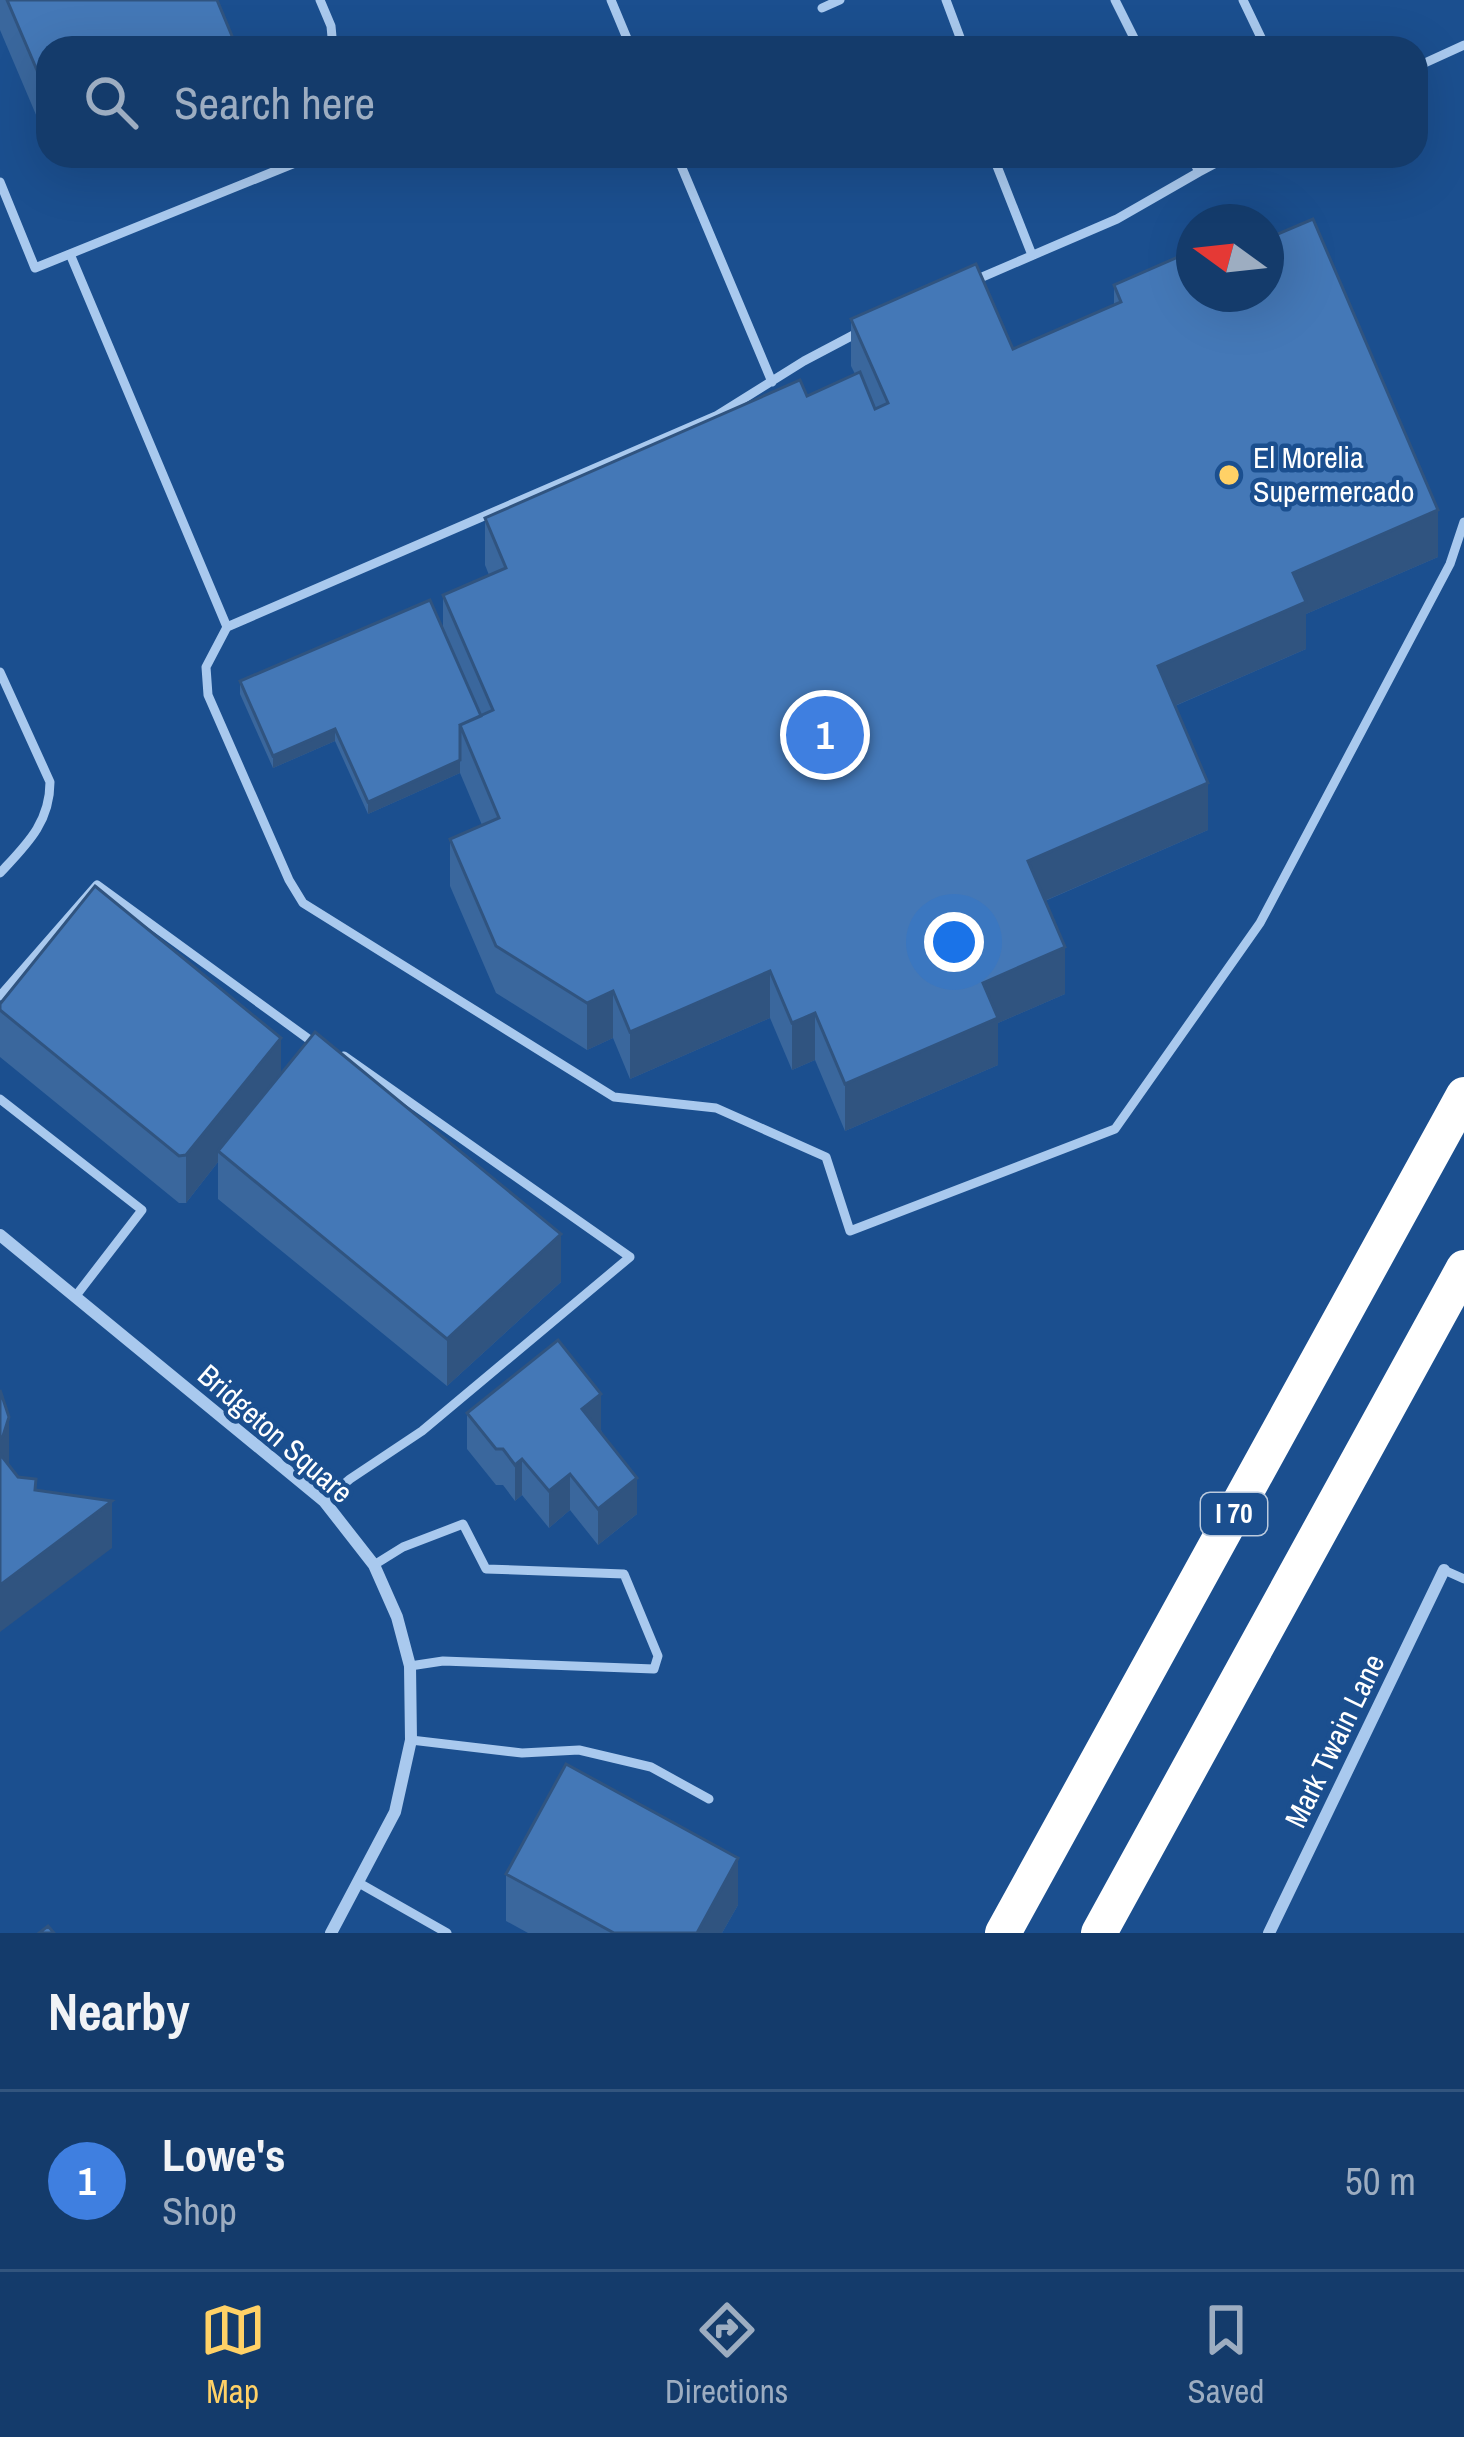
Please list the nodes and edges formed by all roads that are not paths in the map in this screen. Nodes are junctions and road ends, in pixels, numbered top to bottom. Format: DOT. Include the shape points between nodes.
graph roads {
  1 [pos="320,0"];
  2 [pos="611,0"];
  3 [pos="840,0"];
  4 [pos="946,0"];
  5 [pos="1115,0"];
  6 [pos="1243,0"];
  7 [pos="823,8"];
  8 [pos="332,36"];
  9 [pos="627,36"];
  10 [pos="960,36"];
  11 [pos="1132,36"];
  12 [pos="1260,36"];
  13 [pos="1464,45"];
  14 [pos="1428,62"];
  15 [pos="285,168"];
  16 [pos="682,168"];
  17 [pos="998,168"];
  18 [pos="1197,168"];
  19 [pos="1206,168"];
  20 [pos="1199,172"];
  21 [pos="0,182"];
  22 [pos="70,254"];
  23 [pos="1033,255"];
  24 [pos="968,283"];
  25 [pos="860,331"];
  26 [pos="772,382"];
  27 [pos="1464,522"];
  28 [pos="227,627"];
  29 [pos="1,679"];
  30 [pos="0,873"];
  31 [pos="0,996"];
  32 [pos="314,1043"];
  33 [pos="344,1056"];
  34 [pos="1464,1095"];
  35 [pos="0,1099"];
  36 [pos="1,1238"];
  37 [pos="1464,1268"];
  38 [pos="75,1297"];
  39 [pos="325,1501"];
  40 [pos="374,1565"];
  41 [pos="1444,1570"];
  42 [pos="1464,1579"];
  43 [pos="410,1666"];
  44 [pos="411,1740"];
  45 [pos="709,1799"];
  46 [pos="359,1883"];
  47 [pos="331,1933"];
  48 [pos="447,1933"];
  49 [pos="1003,1933"];
  50 [pos="1099,1933"];
  51 [pos="1269,1933"];
  1 -- 8 [label="lane"];
  2 -- 9 [label="lane"];
  3 -- 7 [label="lane"];
  4 -- 10 [label="lane"];
  5 -- 11 [label="lane"];
  6 -- 12 [label="lane"];
  13 -- 14 [label="lane"];
  15 -- 22 [label="lane"];
  16 -- 26 [label="lane"];
  17 -- 23 [label="lane"];
  18 -- 20 [label="lane"];
  19 -- 20 [label="lane"];
  20 -- 23 [label="lane"];
  21 -- 22 [label="lane" via="35,268"];
  22 -- 28 [label="lane"];
  23 -- 24 [label="lane"];
  25 -- 26 [label="lane"];
  26 -- 28 [label="lane" via="716,416"];
  27 -- 28 [label="lane" via="1450,564 1260,923 1115,1129 850,1232 826,1157 716,1108 614,1097 303,903 208,695 206,668"];
  29 -- 30 [label="lane" via="50,782 50,801 39,830"];
  31 -- 32 [label="lane" via="97,885"];
  33 -- 39 [label="lane" via="630,1257"];
  34 -- 49 [label="highway, I 70"];
  35 -- 38 [label="lane" via="142,1210"];
  36 -- 38 [label="street, Bridgeton Square"];
  37 -- 50 [label="highway, I 70"];
  38 -- 39 [label="street, Bridgeton Square"];
  39 -- 40 [label="street, Bridgeton Square"];
  40 -- 43 [label="street, Bridgeton Square"];
  40 -- 43 [label="lane" via="464,1524 486,1569 624,1574 658,1656 654,1669"];
  41 -- 42 [label="lane"];
  41 -- 51 [label="street, Mark Twain Lane"];
  43 -- 44 [label="street, Bridgeton Square"];
  44 -- 45 [label="lane" via="522,1753 579,1750 651,1767"];
  44 -- 46 [label="street, Bridgeton Square" via="394,1812"];
  46 -- 47 [label="street, Bridgeton Square"];
  46 -- 48 [label="lane"];
}
